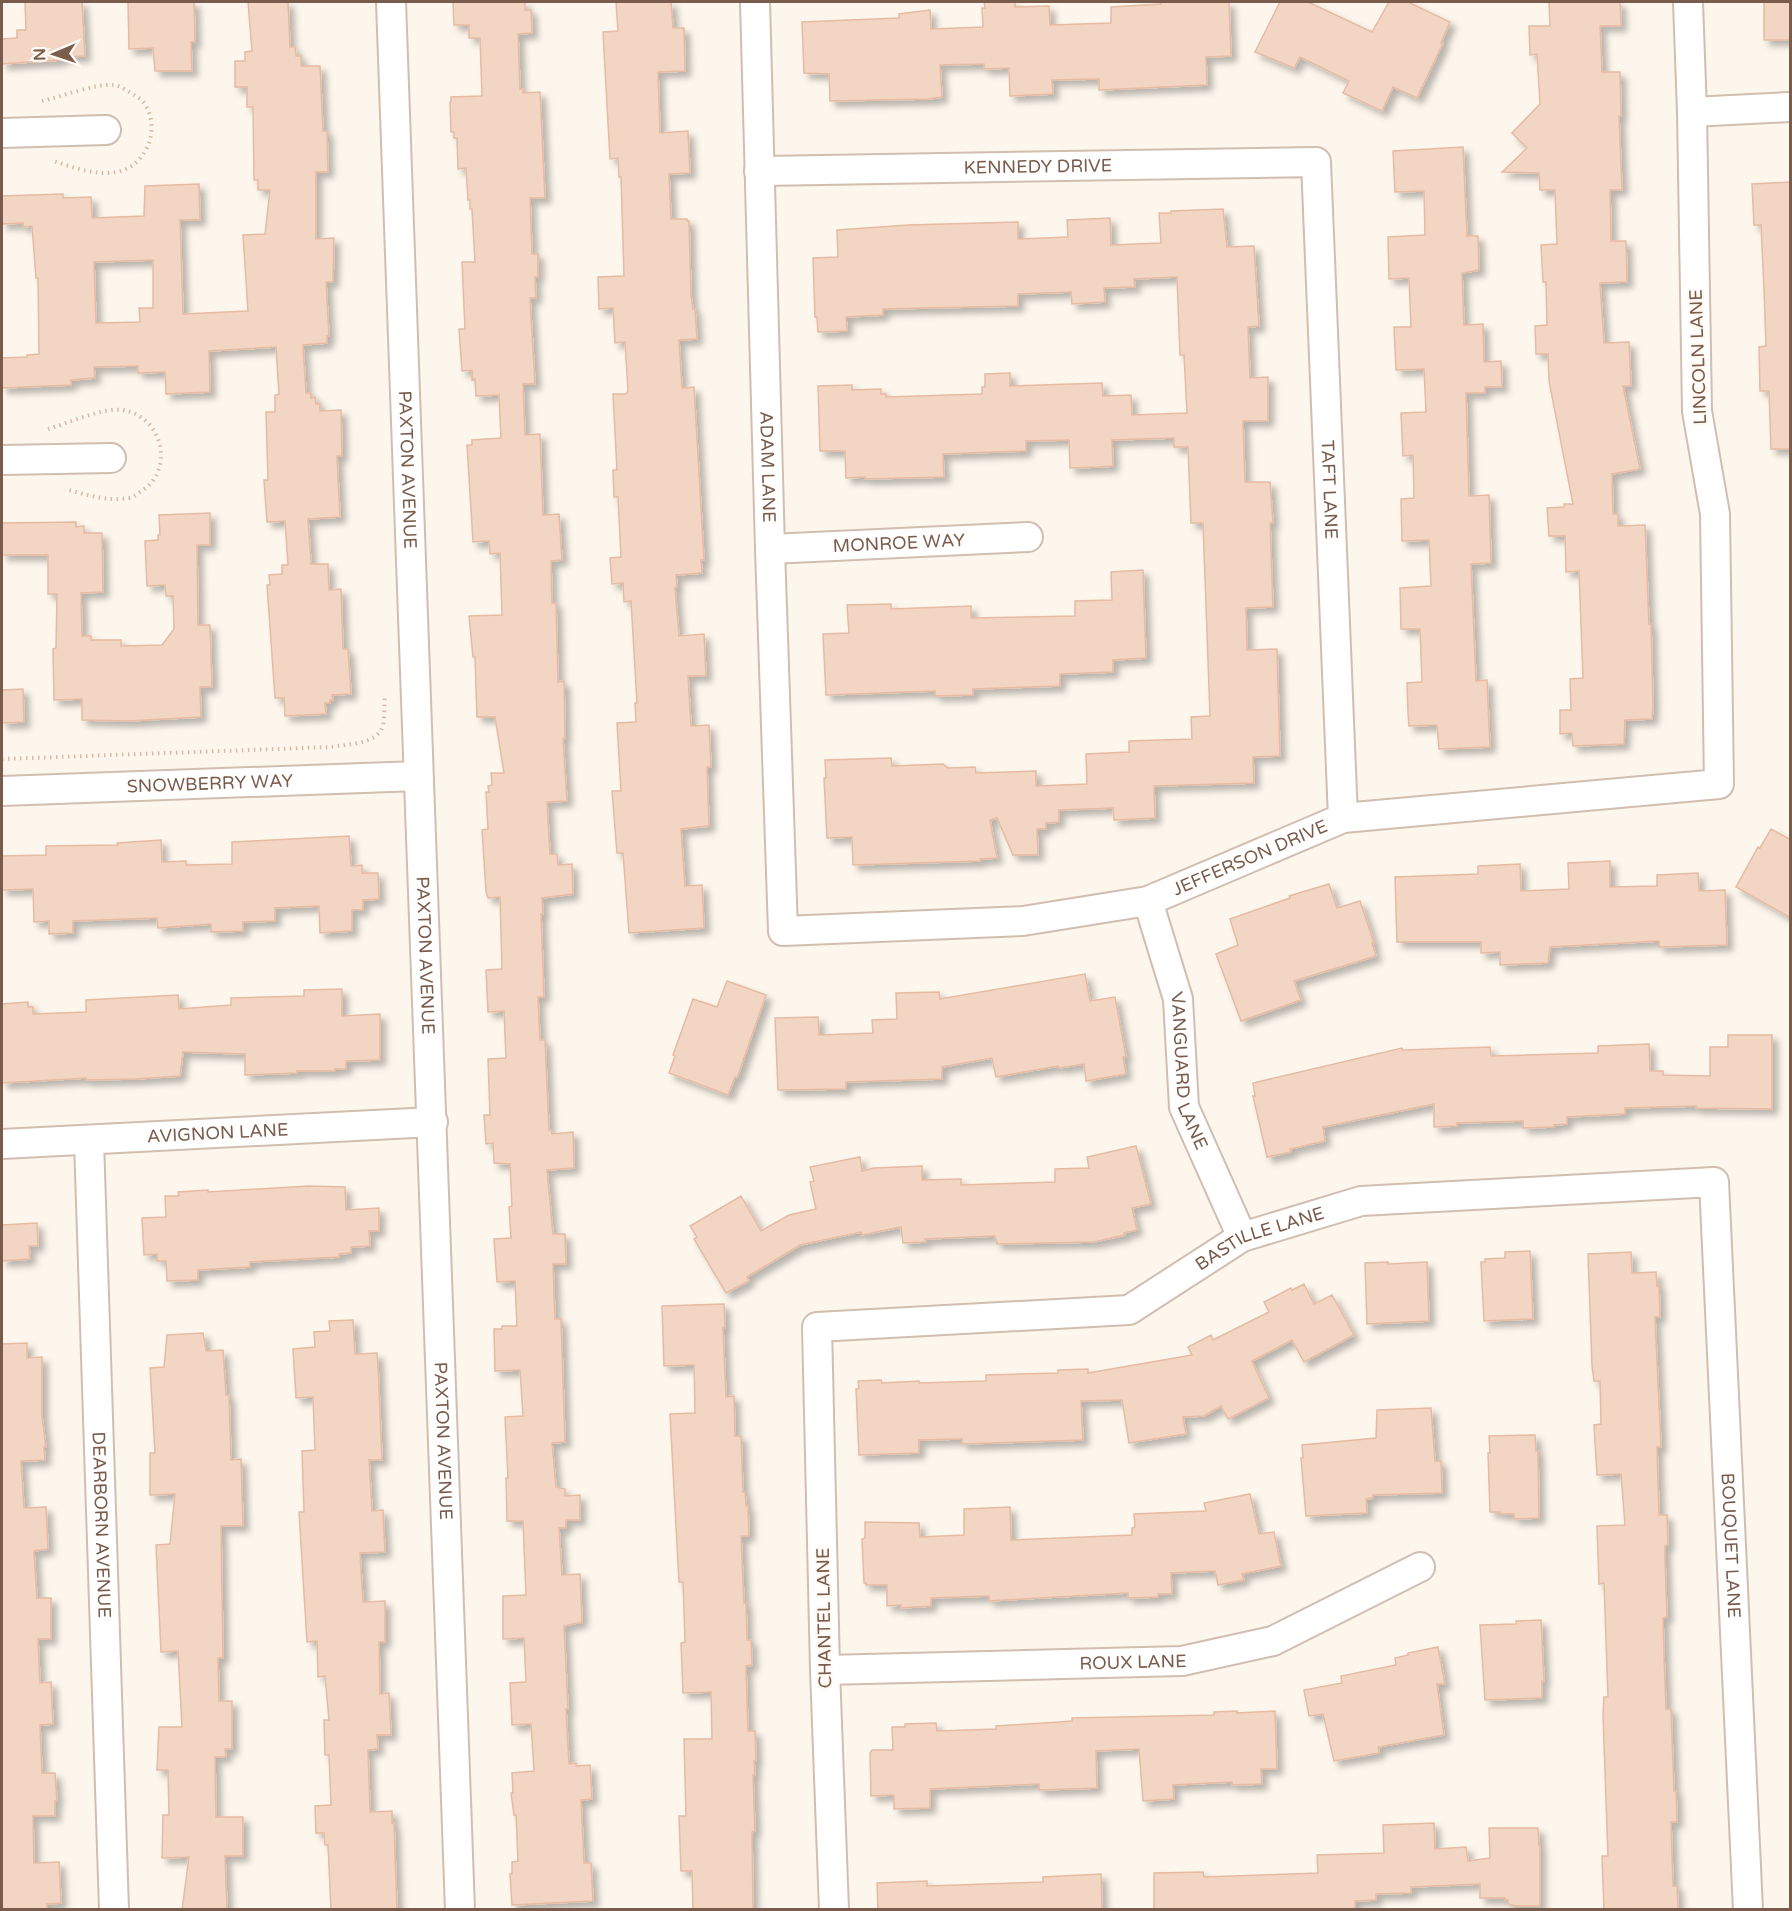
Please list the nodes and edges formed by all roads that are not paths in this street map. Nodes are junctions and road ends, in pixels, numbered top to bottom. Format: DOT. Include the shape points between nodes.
graph roads {
  1 [pos="391,2"];
  2 [pos="755,2"];
  3 [pos="1688,2"];
  4 [pos="1791,107"];
  5 [pos="1692,112"];
  6 [pos="106,130"];
  7 [pos="2,133"];
  8 [pos="1316,162"];
  9 [pos="759,171"];
  10 [pos="111,458"];
  11 [pos="2,460"];
  12 [pos="1028,537"];
  13 [pos="770,549"];
  14 [pos="418,776"];
  15 [pos="1719,784"];
  16 [pos="2,791"];
  17 [pos="1343,818"];
  18 [pos="1148,901"];
  19 [pos="783,931"];
  20 [pos="433,1122"];
  21 [pos="89,1141"];
  22 [pos="2,1144"];
  23 [pos="1714,1182"];
  24 [pos="1242,1237"];
  25 [pos="818,1326"];
  26 [pos="1420,1567"];
  27 [pos="825,1670"];
  28 [pos="114,1910"];
  29 [pos="460,1910"];
  30 [pos="834,1910"];
  31 [pos="1748,1910"];
  1 -- 14 [label="street, PAXTON AVENUE"];
  2 -- 9 [label="street, ADAM LANE"];
  3 -- 5 [label="street, LINCOLN LANE"];
  4 -- 5 [label="street"];
  5 -- 15 [label="street, LINCOLN LANE" via="1697,411 1715,514"];
  6 -- 7 [label="street"];
  8 -- 9 [label="street, KENNEDY DRIVE"];
  8 -- 17 [label="street, TAFT LANE"];
  9 -- 13 [label="street, ADAM LANE"];
  10 -- 11 [label="street"];
  12 -- 13 [label="street, MONROE WAY"];
  13 -- 19 [label="street, ADAM LANE"];
  14 -- 16 [label="street, SNOWBERRY WAY"];
  14 -- 20 [label="street, PAXTON AVENUE"];
  15 -- 17 [label="street, JEFFERSON DRIVE"];
  17 -- 18 [label="street, JEFFERSON DRIVE"];
  18 -- 19 [label="street, JEFFERSON DRIVE" via="1023,921"];
  18 -- 24 [label="street, VANGUARD LANE" via="1178,999 1184,1107"];
  20 -- 21 [label="street, AVIGNON LANE"];
  20 -- 29 [label="street, PAXTON AVENUE"];
  21 -- 22 [label="street, AVIGNON LANE"];
  21 -- 28 [label="street, DEARBORN AVENUE"];
  23 -- 24 [label="street, BASTILLE LANE" via="1361,1200"];
  23 -- 31 [label="street, BOUQUET LANE"];
  24 -- 25 [label="street, BASTILLE LANE" via="1129,1310"];
  25 -- 27 [label="street, CHANTEL LANE"];
  26 -- 27 [label="street, ROUX LANE" via="1273,1641 1182,1661"];
  27 -- 30 [label="street, CHANTEL LANE"];
}
